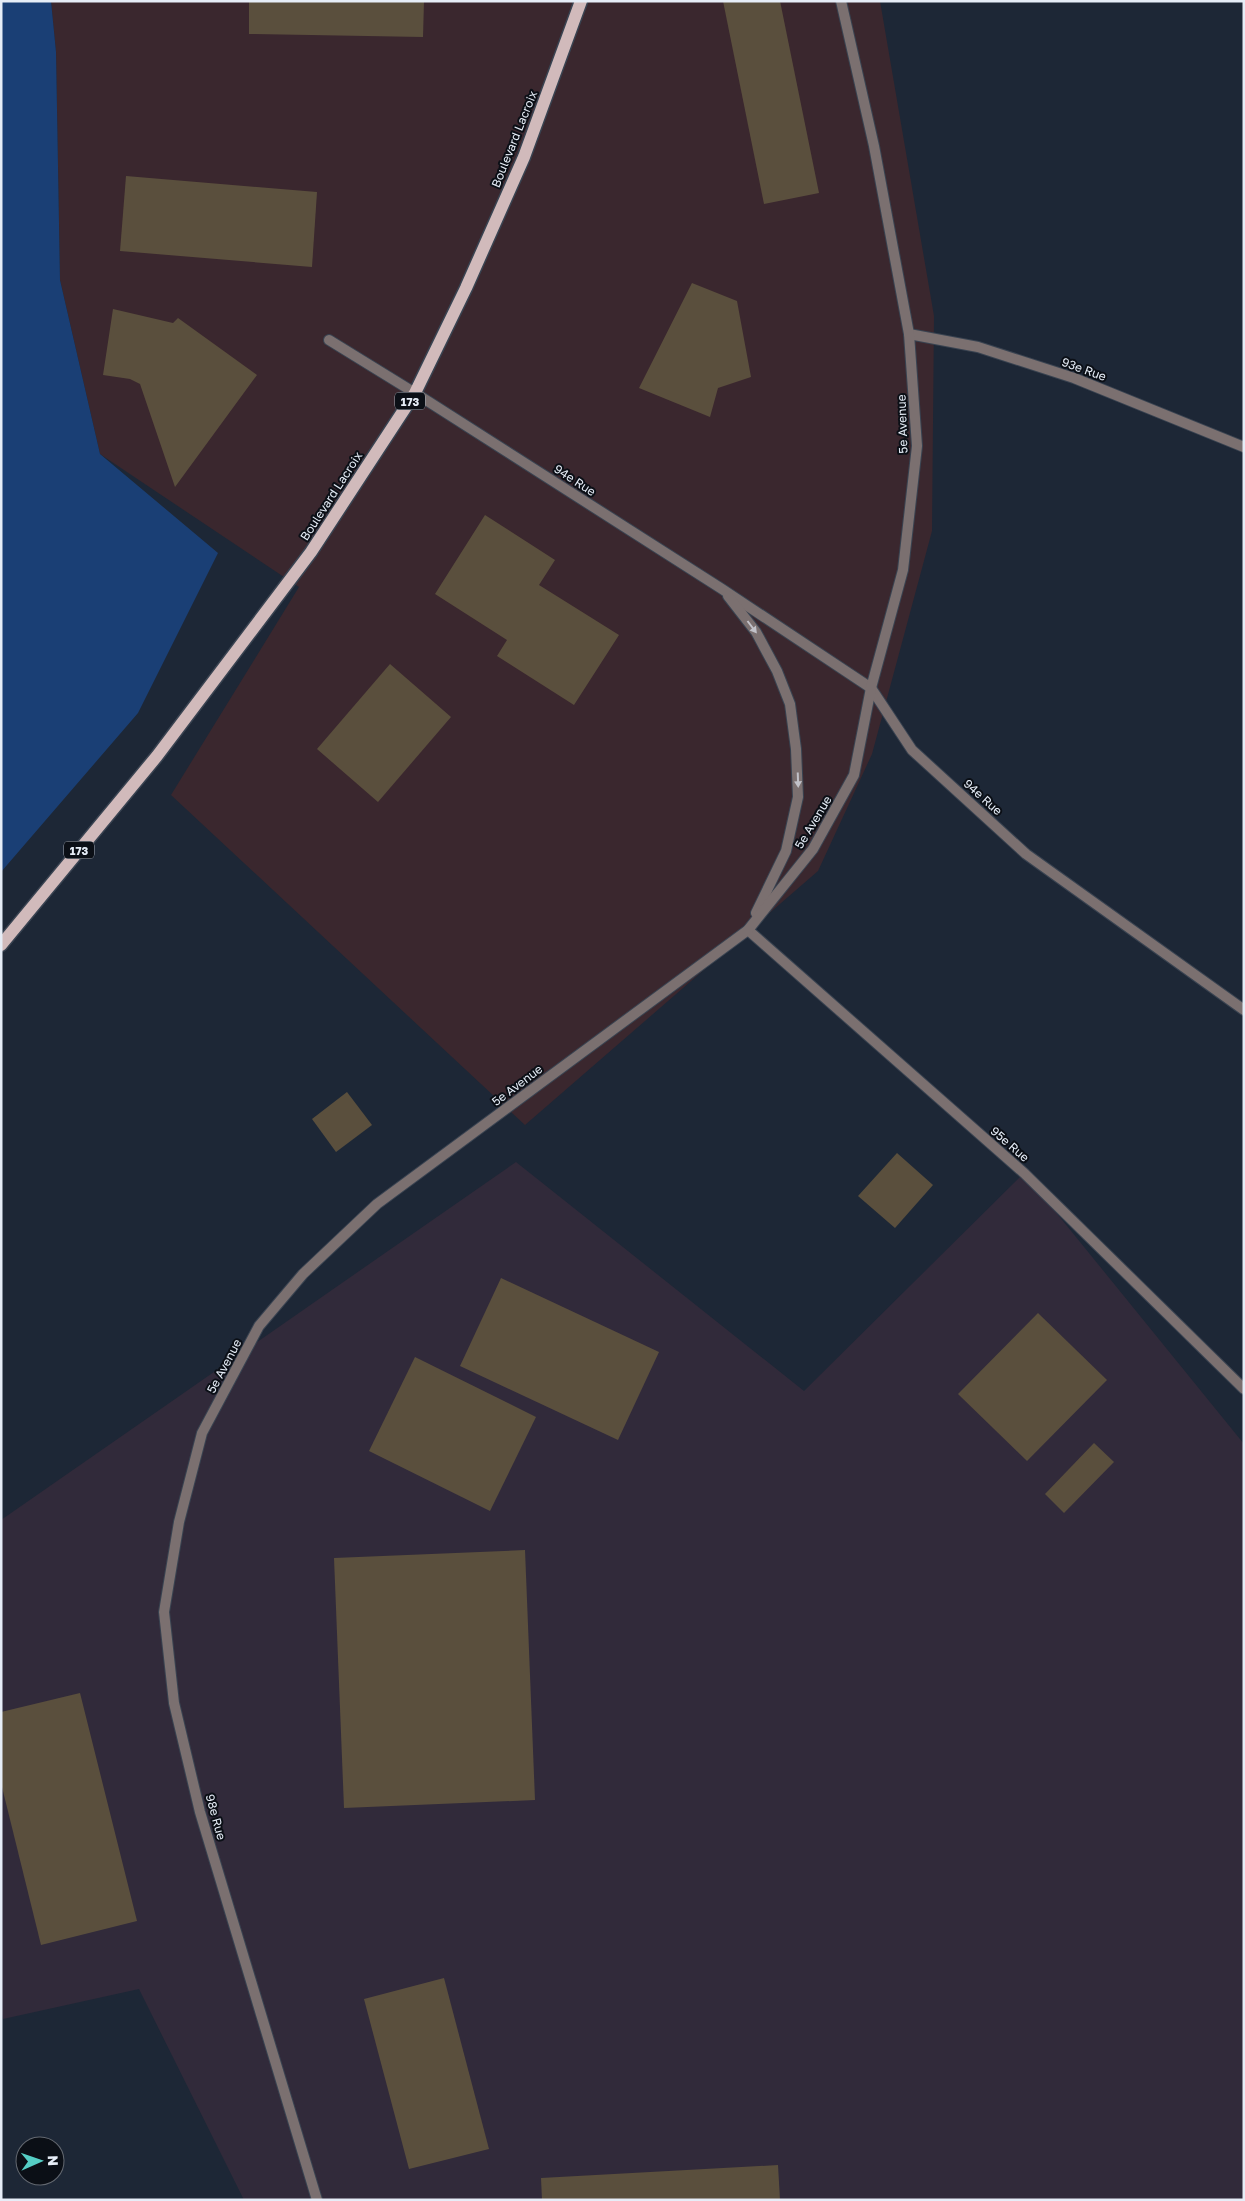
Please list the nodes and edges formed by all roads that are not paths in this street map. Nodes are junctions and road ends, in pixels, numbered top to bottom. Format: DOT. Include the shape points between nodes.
graph roads {
  1 [pos="581,1"];
  2 [pos="841,1"];
  3 [pos="909,334"];
  4 [pos="329,340"];
  5 [pos="415,393"];
  6 [pos="1244,447"];
  7 [pos="722,589"];
  8 [pos="871,688"];
  9 [pos="748,930"];
  10 [pos="1,945"];
  11 [pos="1244,1010"];
  12 [pos="1244,1389"];
  13 [pos="202,1433"];
  14 [pos="317,2200"];
  1 -- 5 [label="main road, Boulevard Lacroix / 173" via="524,157"];
  2 -- 3 [label="street, 5e Avenue" via="874,146"];
  3 -- 6 [label="street, 93e Rue" via="978,347 1074,378"];
  3 -- 8 [label="street, 5e Avenue" via="916,456 903,570"];
  4 -- 5 [label="street, 94e Rue"];
  5 -- 7 [label="street, 94e Rue"];
  5 -- 10 [label="main road, Boulevard Lacroix / 173" via="311,552 157,756"];
  7 -- 8 [label="street, 94e Rue"];
  7 -- 9 [label="street, 94e Rue, one-way" via="756,632 777,671 790,704 796,749 798,797 786,851"];
  8 -- 9 [label="street, 5e Avenue" via="854,775 813,849"];
  8 -- 11 [label="street, 94e Rue" via="912,750 1026,854"];
  9 -- 12 [label="street, 95e Rue" via="1024,1173"];
  9 -- 13 [label="street, 5e Avenue" via="377,1204 303,1274 259,1326"];
  13 -- 14 [label="street, 98e Rue" via="179,1522 164,1612 174,1703 200,1812"];
}
